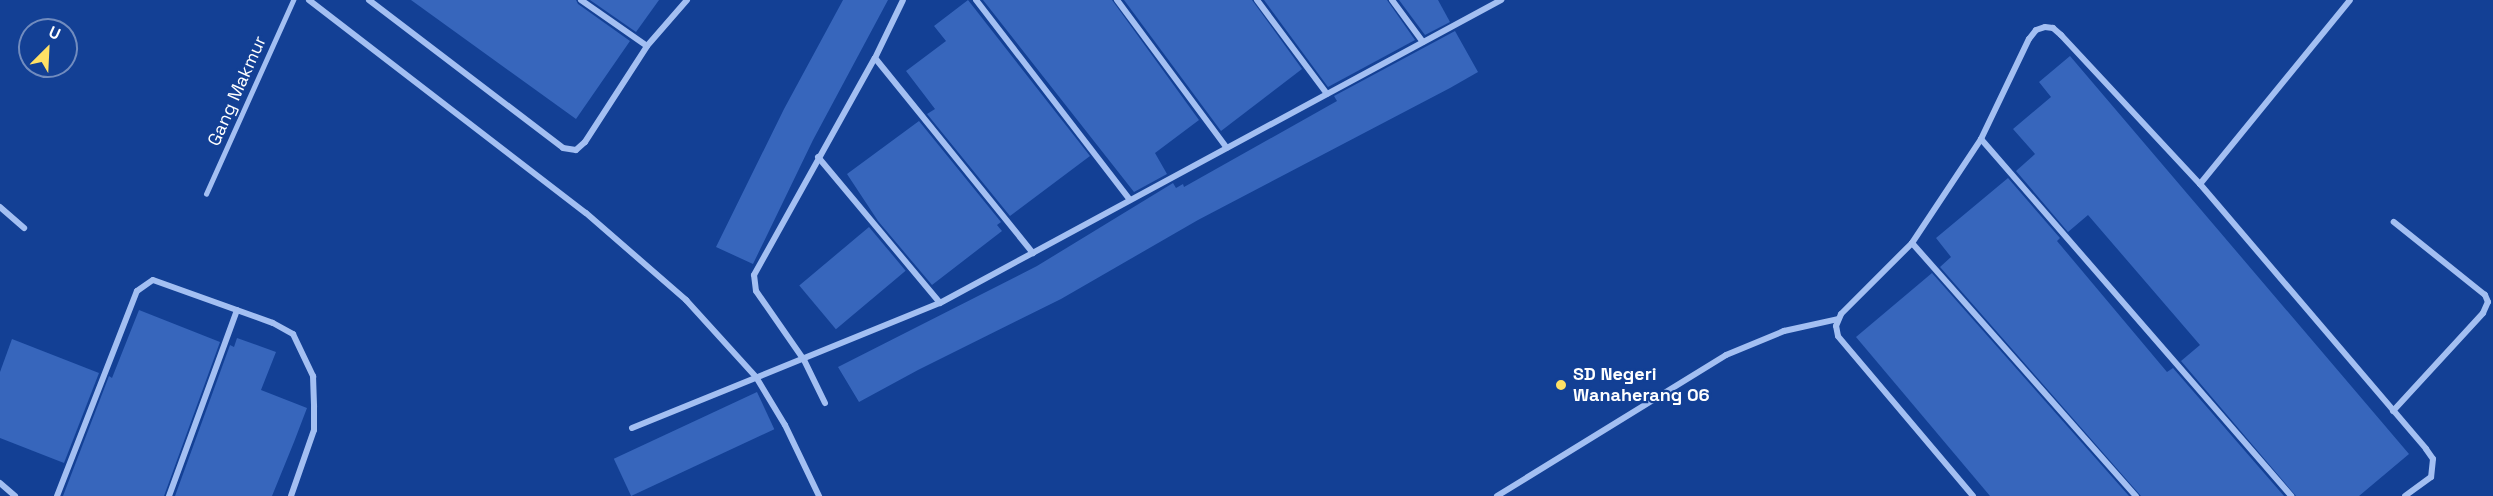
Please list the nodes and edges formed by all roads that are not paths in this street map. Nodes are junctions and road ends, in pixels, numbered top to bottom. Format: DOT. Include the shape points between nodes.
graph roads {
  1 [pos="293,0"];
  2 [pos="309,0"];
  3 [pos="369,0"];
  4 [pos="581,0"];
  5 [pos="687,0"];
  6 [pos="903,0"];
  7 [pos="976,0"];
  8 [pos="1117,0"];
  9 [pos="1257,0"];
  10 [pos="1392,0"];
  11 [pos="1501,0"];
  12 [pos="2350,0"];
  13 [pos="1423,42"];
  14 [pos="647,46"];
  15 [pos="875,58"];
  16 [pos="1327,94"];
  17 [pos="1981,139"];
  18 [pos="1227,148"];
  19 [pos="818,157"];
  20 [pos="2200,184"];
  21 [pos="206,194"];
  22 [pos="1130,200"];
  23 [pos="0,207"];
  24 [pos="2394,222"];
  25 [pos="24,228"];
  26 [pos="1912,243"];
  27 [pos="1032,253"];
  28 [pos="940,303"];
  29 [pos="237,310"];
  30 [pos="1838,319"];
  31 [pos="804,360"];
  32 [pos="756,377"];
  33 [pos="825,403"];
  34 [pos="2393,411"];
  35 [pos="632,428"];
  36 [pos="0,483"];
  37 [pos="15,496"];
  38 [pos="57,496"];
  39 [pos="169,496"];
  40 [pos="291,496"];
  41 [pos="819,496"];
  42 [pos="1497,496"];
  43 [pos="1973,496"];
  44 [pos="2136,496"];
  45 [pos="2291,496"];
  46 [pos="2405,496"];
  1 -- 21 [label="lane, Gang Makmur"];
  2 -- 32 [label="street" via="586,213 686,300"];
  3 -- 14 [label="street" via="563,148 576,150 585,142"];
  4 -- 14 [label="street"];
  5 -- 14 [label="street"];
  6 -- 15 [label="street"];
  7 -- 22 [label="street"];
  8 -- 18 [label="street"];
  9 -- 16 [label="street"];
  10 -- 13 [label="street"];
  11 -- 13 [label="street"];
  12 -- 20 [label="street"];
  13 -- 16 [label="street"];
  15 -- 19 [label="street"];
  15 -- 27 [label="street"];
  16 -- 18 [label="street"];
  17 -- 20 [label="street" via="2029,39 2036,30 2053,28"];
  17 -- 26 [label="street"];
  17 -- 45 [label="street"];
  18 -- 22 [label="street"];
  19 -- 28 [label="street"];
  19 -- 31 [label="street" via="754,275 756,291"];
  20 -- 34 [label="street"];
  22 -- 27 [label="street"];
  23 -- 25 [label="street"];
  24 -- 34 [label="street" via="2485,295 2488,302 2483,313"];
  26 -- 30 [label="street"];
  26 -- 44 [label="street"];
  27 -- 28 [label="street"];
  28 -- 31 [label="street"];
  29 -- 38 [label="street" via="153,280 137,291"];
  29 -- 39 [label="street"];
  29 -- 40 [label="street" via="293,334 313,376 314,430"];
  30 -- 42 [label="street" via="1784,331 1726,355"];
  30 -- 43 [label="street" via="1838,336"];
  31 -- 32 [label="street"];
  31 -- 33 [label="street"];
  32 -- 35 [label="street"];
  32 -- 41 [label="street" via="785,425"];
  34 -- 46 [label="street" via="2426,449 2434,467 2431,477"];
  36 -- 37 [label="street"];
}
